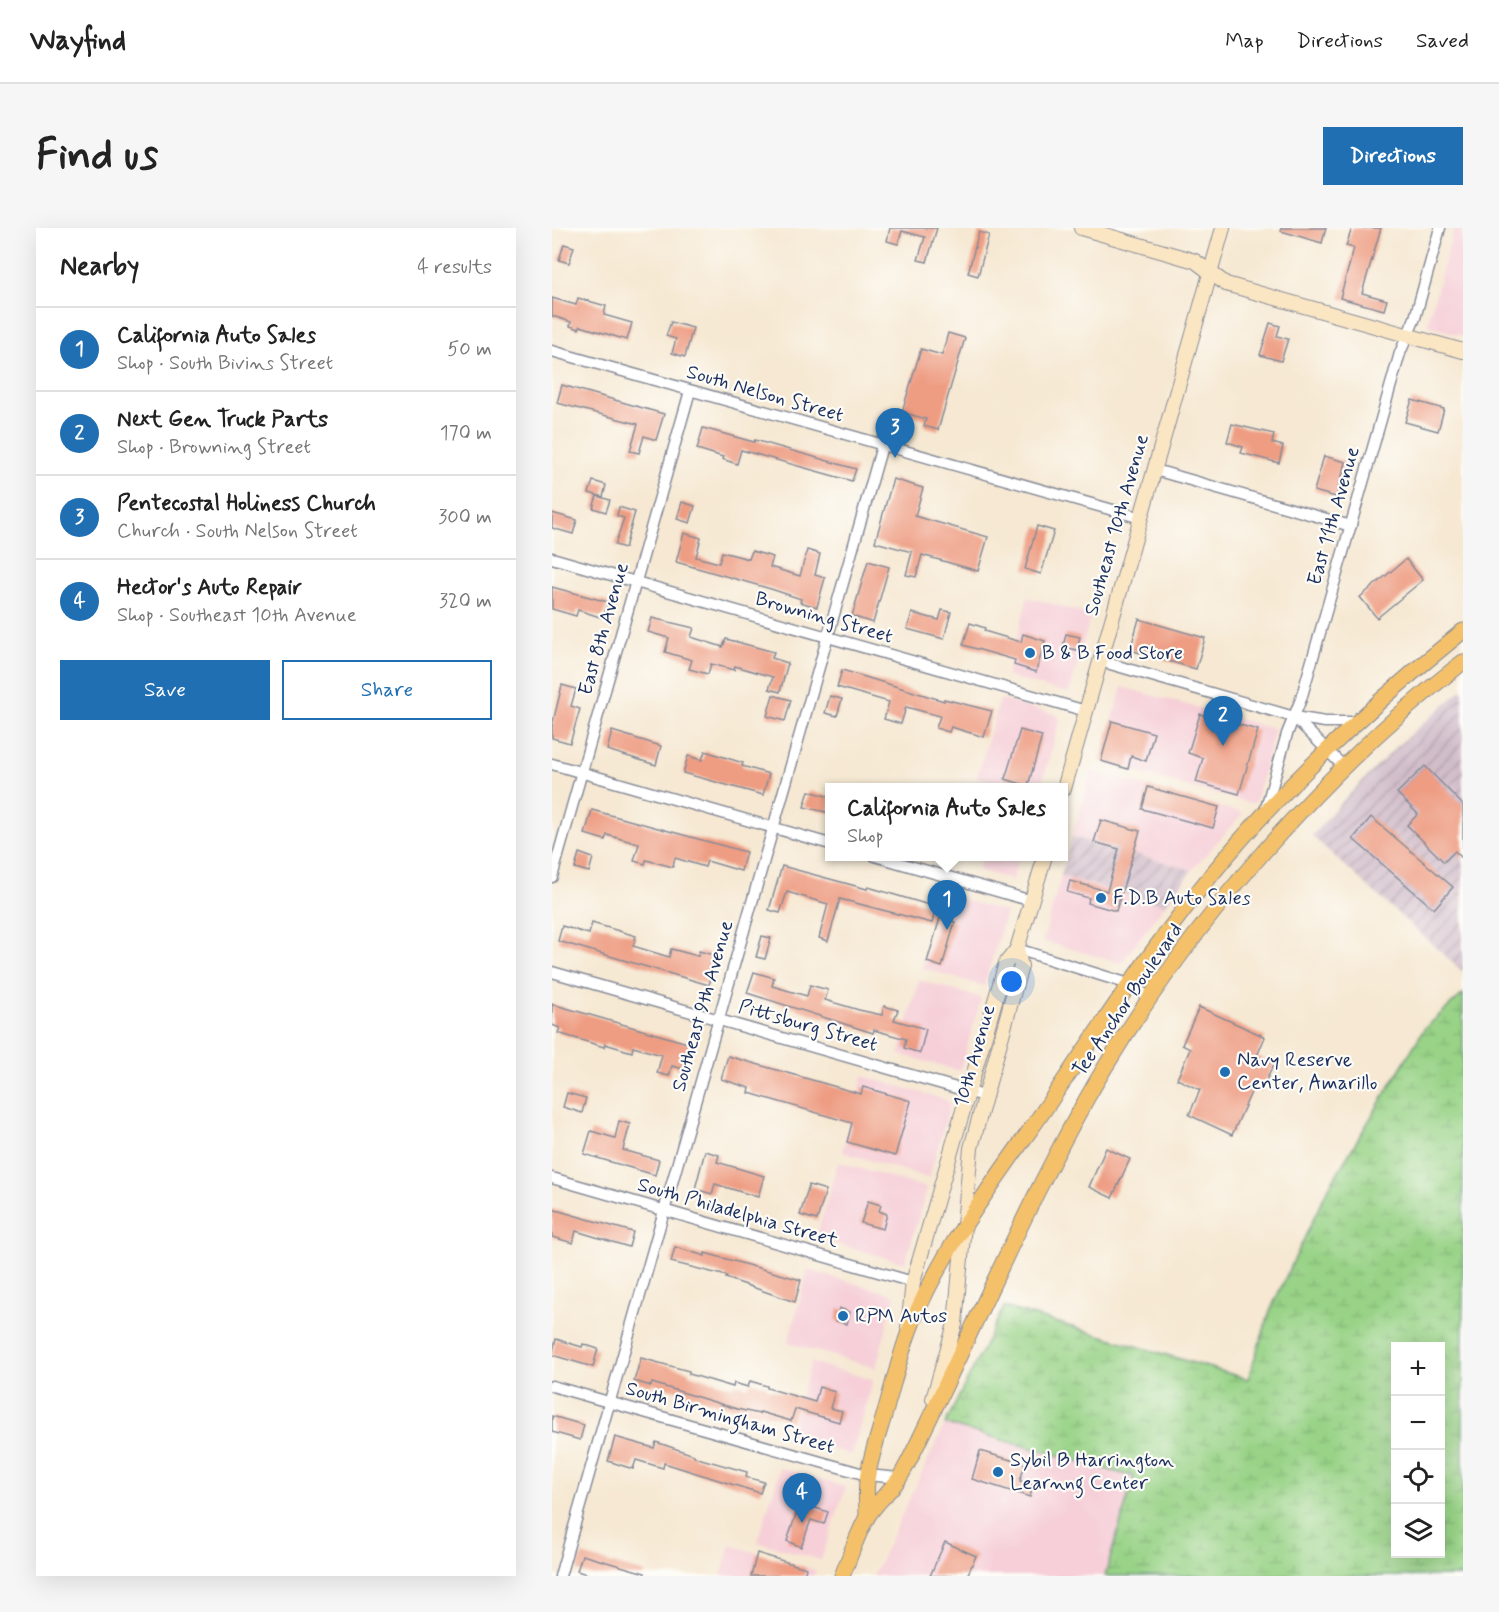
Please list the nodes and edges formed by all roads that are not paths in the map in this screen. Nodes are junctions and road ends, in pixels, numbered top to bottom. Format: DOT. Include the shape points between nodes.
graph roads {
  1 [pos="1081,228"];
  2 [pos="1223,228"];
  3 [pos="1440,228"];
  4 [pos="1210,273"];
  5 [pos="1407,335"];
  6 [pos="552,351"];
  7 [pos="1463,351"];
  8 [pos="690,391"];
  9 [pos="882,446"];
  10 [pos="1155,470"];
  11 [pos="1141,519"];
  12 [pos="1351,526"];
  13 [pos="552,558"];
  14 [pos="636,582"];
  15 [pos="1463,631"];
  16 [pos="827,638"];
  17 [pos="1100,662"];
  18 [pos="1463,662"];
  19 [pos="1086,711"];
  20 [pos="1294,717"];
  21 [pos="1357,722"];
  22 [pos="1328,750"];
  23 [pos="552,764"];
  24 [pos="1344,767"];
  25 [pos="582,773"];
  26 [pos="1066,783"];
  27 [pos="1264,814"];
  28 [pos="773,828"];
  29 [pos="825,843"];
  30 [pos="892,861"];
  31 [pos="1044,861"];
  32 [pos="552,877"];
  33 [pos="1032,901"];
  34 [pos="1017,950"];
  35 [pos="552,972"];
  36 [pos="1130,984"];
  37 [pos="1150,998"];
  38 [pos="718,1019"];
  39 [pos="969,1092"];
  40 [pos="984,1096"];
  41 [pos="552,1178"];
  42 [pos="664,1210"];
  43 [pos="963,1229"];
  44 [pos="913,1282"];
  45 [pos="907,1336"];
  46 [pos="552,1386"];
  47 [pos="609,1403"];
  48 [pos="924,1430"];
  49 [pos="867,1475"];
  50 [pos="899,1478"];
  51 [pos="867,1518"];
  52 [pos="560,1576"];
  53 [pos="842,1576"];
  1 -- 4 [label="main road" via="1195,261"];
  2 -- 4 [label="main road"];
  3 -- 5 [label="street, East 11th Avenue"];
  4 -- 5 [label="main road" via="1226,284"];
  4 -- 10 [label="main road, Southeast 10th Avenue"];
  5 -- 7 [label="main road"];
  5 -- 12 [label="street, East 11th Avenue"];
  6 -- 8 [label="street, South Nelson Street"];
  8 -- 9 [label="street, South Nelson Street"];
  8 -- 14 [label="street, East 8th Avenue"];
  9 -- 11 [label="street, South Nelson Street"];
  9 -- 16 [label="street, Southeast 9th Avenue"];
  10 -- 11 [label="main road, Southeast 10th Avenue"];
  10 -- 12 [label="street"];
  11 -- 17 [label="main road, Southeast 10th Avenue"];
  12 -- 20 [label="street, East 11th Avenue"];
  13 -- 14 [label="street, Browning Street"];
  14 -- 16 [label="street, Browning Street"];
  14 -- 25 [label="street, East 8th Avenue"];
  15 -- 21 [label="main road, Tee Anchor Boulevard"];
  16 -- 19 [label="street, Browning Street"];
  16 -- 28 [label="street, Southeast 9th Avenue"];
  17 -- 19 [label="main road, Southeast 10th Avenue"];
  17 -- 20 [label="street"];
  18 -- 24 [label="main road, Tee Anchor Boulevard"];
  19 -- 26 [label="main road, Southeast 10th Avenue"];
  20 -- 21 [label="street"];
  20 -- 22 [label="street"];
  20 -- 27 [label="street, East 11th Avenue"];
  21 -- 22 [label="main road, Tee Anchor Boulevard"];
  22 -- 24 [label="street"];
  22 -- 27 [label="main road, Tee Anchor Boulevard"];
  23 -- 25 [label="street"];
  24 -- 37 [label="main road, Tee Anchor Boulevard" via="1247,872"];
  25 -- 28 [label="street"];
  25 -- 32 [label="street, East 8th Avenue"];
  27 -- 36 [label="main road, Tee Anchor Boulevard"];
  28 -- 29 [label="street"];
  28 -- 38 [label="street, Southeast 9th Avenue"];
  30 -- 33 [label="street"];
  31 -- 33 [label="main road"];
  33 -- 34 [label="main road"];
  34 -- 36 [label="street"];
  34 -- 39 [label="main road, 10th Avenue" via="1006,963"];
  34 -- 40 [label="main road, 10th Avenue" via="1021,966"];
  35 -- 38 [label="street, Pittsburg Street"];
  36 -- 37 [label="street"];
  36 -- 43 [label="main road, Tee Anchor Boulevard"];
  37 -- 48 [label="main road, Tee Anchor Boulevard" via="1105,1067 1061,1146"];
  38 -- 39 [label="street, Pittsburg Street"];
  38 -- 42 [label="street, Southeast 9th Avenue"];
  39 -- 40 [label="street, Pittsburg Street"];
  39 -- 44 [label="main road, 10th Avenue"];
  40 -- 43 [label="main road, 10th Avenue" via="971,1148"];
  41 -- 42 [label="street, South Philadelphia Street"];
  42 -- 44 [label="street, South Philadelphia Street"];
  42 -- 47 [label="street, Southeast 9th Avenue"];
  43 -- 45 [label="main road, Tee Anchor Boulevard" via="935,1276"];
  43 -- 48 [label="main road, 10th Avenue" via="955,1324"];
  44 -- 45 [label="main road, 10th Avenue"];
  45 -- 49 [label="main road"];
  46 -- 47 [label="street, South Birmingham Street"];
  47 -- 49 [label="street, South Birmingham Street"];
  47 -- 52 [label="street, Southeast 9th Avenue"];
  48 -- 50 [label="main road"];
  49 -- 50 [label="street, South Birmingham Street"];
  49 -- 51 [label="main road"];
  50 -- 51 [label="main road"];
  51 -- 53 [label="main road"];
}
